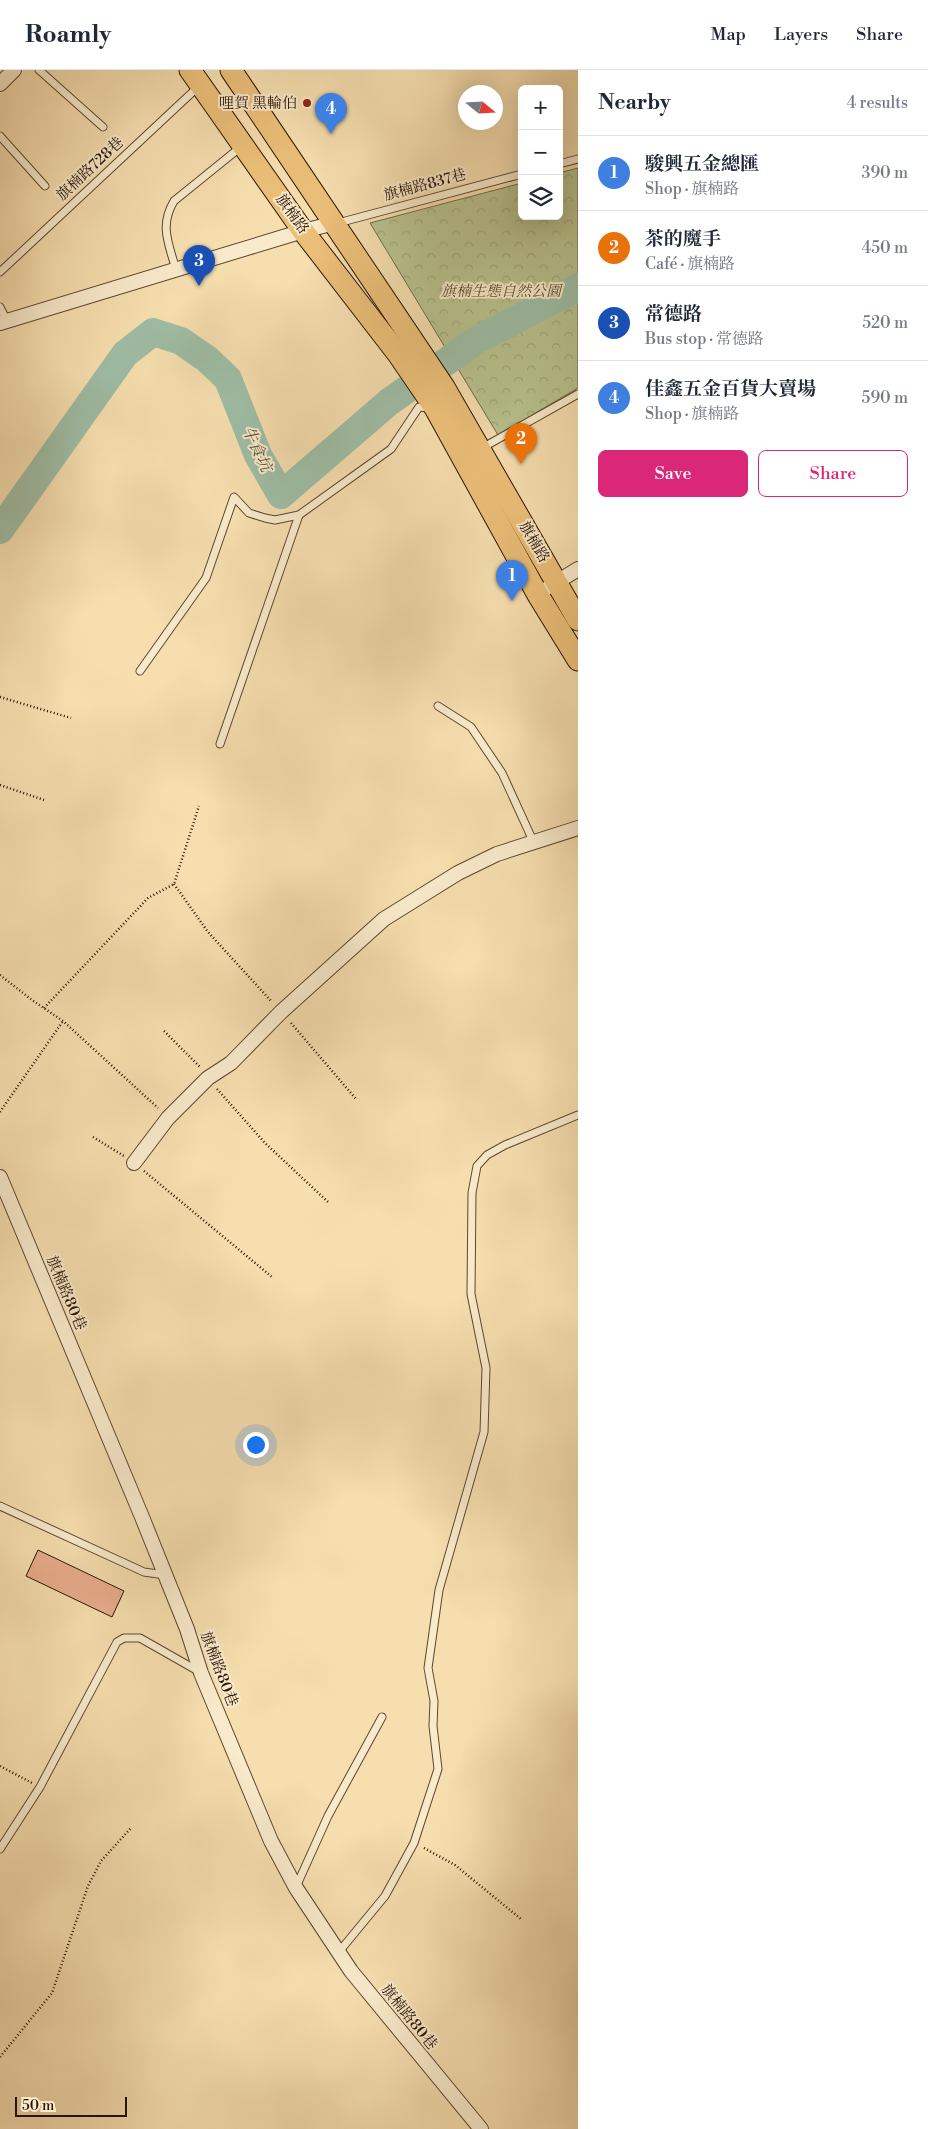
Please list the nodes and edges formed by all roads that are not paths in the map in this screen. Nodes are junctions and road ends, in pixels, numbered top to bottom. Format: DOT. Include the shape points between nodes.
graph roads {
  1 [pos="14,70"];
  2 [pos="38,70"];
  3 [pos="231,70"];
  4 [pos="195,78"];
  5 [pos="0,84"];
  6 [pos="103,128"];
  7 [pos="0,136"];
  8 [pos="243,145"];
  9 [pos="578,159"];
  10 [pos="563,163"];
  11 [pos="518,175"];
  12 [pos="45,186"];
  13 [pos="335,224"];
  14 [pos="303,231"];
  15 [pos="176,270"];
  16 [pos="0,272"];
  17 [pos="0,307"];
  18 [pos="3,322"];
  19 [pos="407,350"];
  20 [pos="578,394"];
  21 [pos="434,396"];
  22 [pos="479,450"];
  23 [pos="299,515"];
  24 [pos="578,569"];
  25 [pos="557,582"];
  26 [pos="538,595"];
  27 [pos="578,620"];
  28 [pos="578,660"];
  29 [pos="140,671"];
  30 [pos="438,706"];
  31 [pos="220,744"];
  32 [pos="578,828"];
  33 [pos="534,843"];
  34 [pos="578,1115"];
  35 [pos="134,1163"];
  36 [pos="0,1178"];
  37 [pos="0,1506"];
  38 [pos="165,1575"];
  39 [pos="201,1672"];
  40 [pos="382,1717"];
  41 [pos="0,1849"];
  42 [pos="296,1888"];
  43 [pos="338,1953"];
  44 [pos="474,2126"];
  1 -- 5 [label="street"];
  2 -- 6 [label="lane"];
  3 -- 13 [label="main road, 旗楠路"];
  4 -- 8 [label="main road, 旗楠路"];
  4 -- 16 [label="lane, 旗楠路728巷"];
  7 -- 12 [label="lane"];
  8 -- 14 [label="main road, 旗楠路"];
  8 -- 15 [label="lane" via="174,202 168,212 164,226"];
  9 -- 10 [label="lane"];
  11 -- 13 [label="lane, 旗楠路837巷"];
  13 -- 14 [label="street"];
  13 -- 19 [label="main road, 旗楠路"];
  14 -- 15 [label="street"];
  14 -- 19 [label="main road, 旗楠路"];
  15 -- 18 [label="street"];
  17 -- 18 [label="lane"];
  19 -- 21 [label="main road"];
  20 -- 22 [label="lane"];
  21 -- 22 [label="main road, 旗楠路"];
  21 -- 23 [label="lane" via="419,407 391,450"];
  21 -- 26 [label="main road, 旗楠路"];
  22 -- 25 [label="main road, 旗楠路"];
  23 -- 29 [label="lane" via="275,520 265,518 249,513 234,497 206,578"];
  23 -- 31 [label="lane"];
  24 -- 25 [label="street"];
  25 -- 26 [label="street"];
  25 -- 27 [label="main road, 旗楠路"];
  26 -- 28 [label="main road, 旗楠路"];
  30 -- 33 [label="lane" via="471,728 502,773"];
  32 -- 33 [label="street"];
  33 -- 35 [label="street" via="497,854 458,873 384,920 281,1012 231,1063 208,1078 168,1118"];
  34 -- 43 [label="lane" via="505,1144 477,1166 471,1294 486,1368 484,1432 439,1590 428,1668 434,1701 438,1769 414,1843 385,1896"];
  36 -- 38 [label="street, 旗楠路80巷"];
  37 -- 38 [label="lane" via="144,1572"];
  38 -- 39 [label="street, 旗楠路80巷"];
  39 -- 41 [label="lane" via="140,1638 124,1638 118,1642 40,1787"];
  39 -- 42 [label="street, 旗楠路80巷" via="271,1841"];
  40 -- 42 [label="lane" via="328,1816"];
  42 -- 43 [label="street, 旗楠路80巷"];
  43 -- 44 [label="street, 旗楠路80巷"];
}
